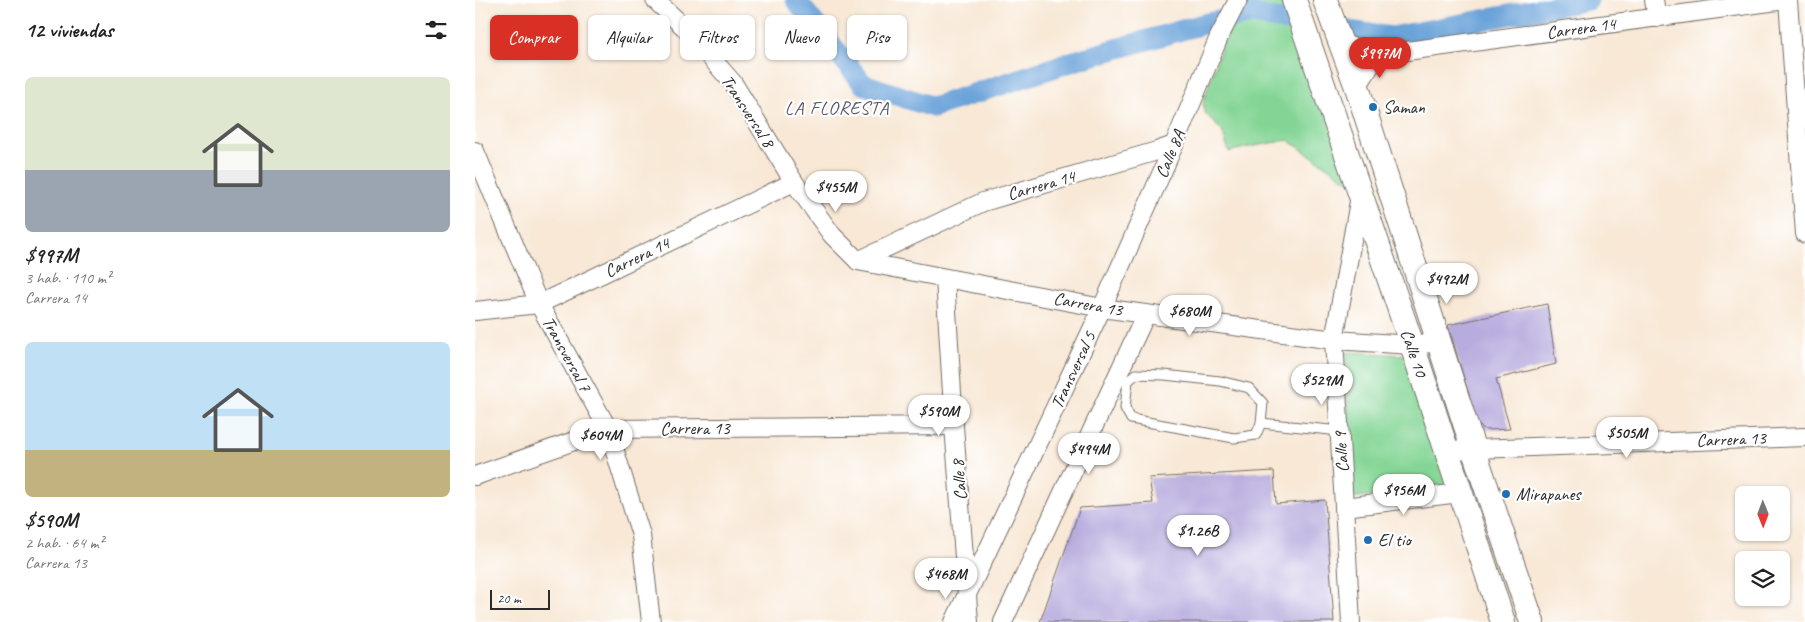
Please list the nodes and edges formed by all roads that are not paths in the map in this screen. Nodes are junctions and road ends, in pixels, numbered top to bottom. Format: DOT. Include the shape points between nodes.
graph roads {
  1 [pos="655,0"];
  2 [pos="1238,0"];
  3 [pos="1294,0"];
  4 [pos="1325,0"];
  5 [pos="1654,0"];
  6 [pos="1787,0"];
  7 [pos="1657,18"];
  8 [pos="1340,43"];
  9 [pos="1377,55"];
  10 [pos="1357,87"];
  11 [pos="1371,135"];
  12 [pos="1343,144"];
  13 [pos="1175,145"];
  14 [pos="475,150"];
  15 [pos="794,182"];
  16 [pos="1361,193"];
  17 [pos="1805,234"];
  18 [pos="858,261"];
  19 [pos="945,278"];
  20 [pos="539,304"];
  21 [pos="1103,308"];
  22 [pos="475,311"];
  23 [pos="1146,314"];
  24 [pos="1334,340"];
  25 [pos="1439,342"];
  26 [pos="1412,345"];
  27 [pos="1261,423"];
  28 [pos="954,426"];
  29 [pos="607,429"];
  30 [pos="1340,431"];
  31 [pos="1805,437"];
  32 [pos="1473,448"];
  33 [pos="1447,450"];
  34 [pos="475,476"];
  35 [pos="1461,493"];
  36 [pos="1344,507"];
  37 [pos="967,593"];
  38 [pos="651,622"];
  39 [pos="953,622"];
  40 [pos="969,622"];
  41 [pos="1003,622"];
  42 [pos="1351,622"];
  43 [pos="1503,622"];
  44 [pos="1532,622"];
  1 -- 15 [label="street, Transversal 8" via="685,28 733,83"];
  2 -- 13 [label="street, Calle 8A"];
  3 -- 12 [label="main road, Calle 10"];
  4 -- 8 [label="main road, Calle 10"];
  5 -- 7 [label="street"];
  6 -- 7 [label="street, Carrera 14"];
  6 -- 17 [label="street"];
  7 -- 9 [label="street, Carrera 14"];
  8 -- 9 [label="street, Carrera 14"];
  8 -- 10 [label="main road, Calle 10"];
  9 -- 10 [label="street"];
  10 -- 11 [label="main road, Calle 10"];
  11 -- 12 [label="main road"];
  11 -- 25 [label="main road, Calle 10"];
  12 -- 16 [label="main road, Calle 10"];
  13 -- 18 [label="street, Carrera 14" via="983,202"];
  13 -- 21 [label="street, Calle 8A"];
  14 -- 20 [label="street, Transversal 7"];
  15 -- 18 [label="street, Transversal 8" via="832,235"];
  15 -- 20 [label="street, Carrera 14"];
  16 -- 24 [label="street, Calle 9"];
  16 -- 26 [label="main road, Calle 10"];
  18 -- 19 [label="street, Carrera 13"];
  19 -- 21 [label="street, Carrera 13"];
  19 -- 28 [label="street, Calle 8"];
  20 -- 22 [label="street, Carrera 14"];
  20 -- 29 [label="street, Transversal 7"];
  21 -- 23 [label="street, Carrera 13"];
  21 -- 37 [label="street, Transversal 5"];
  23 -- 24 [label="street, Carrera 13"];
  23 -- 41 [label="street"];
  24 -- 26 [label="street, Carrera 13"];
  24 -- 30 [label="street, Calle 9"];
  25 -- 26 [label="street, Carrera 13"];
  25 -- 32 [label="main road, Calle 10"];
  26 -- 33 [label="main road, Calle 10"];
  27 -- 27 [label="lane" via="1263,403 1249,388 1220,381 1164,375 1136,374 1128,381 1125,408 1131,419 1234,438 1256,435"];
  27 -- 30 [label="lane"];
  28 -- 29 [label="street, Carrera 13"];
  28 -- 37 [label="street, Calle 8"];
  29 -- 34 [label="street, Carrera 13"];
  29 -- 38 [label="street, Transversal 7" via="641,535"];
  30 -- 36 [label="street, Calle 9"];
  31 -- 32 [label="street, Carrera 13"];
  32 -- 33 [label="street, Carrera 13"];
  32 -- 44 [label="main road, Calle 10"];
  33 -- 35 [label="main road, Calle 10"];
  35 -- 36 [label="street"];
  35 -- 43 [label="main road, Calle 10"];
  36 -- 42 [label="street, Calle 9"];
  37 -- 39 [label="street, Transversal 5"];
  37 -- 40 [label="street, Calle 8"];
}
